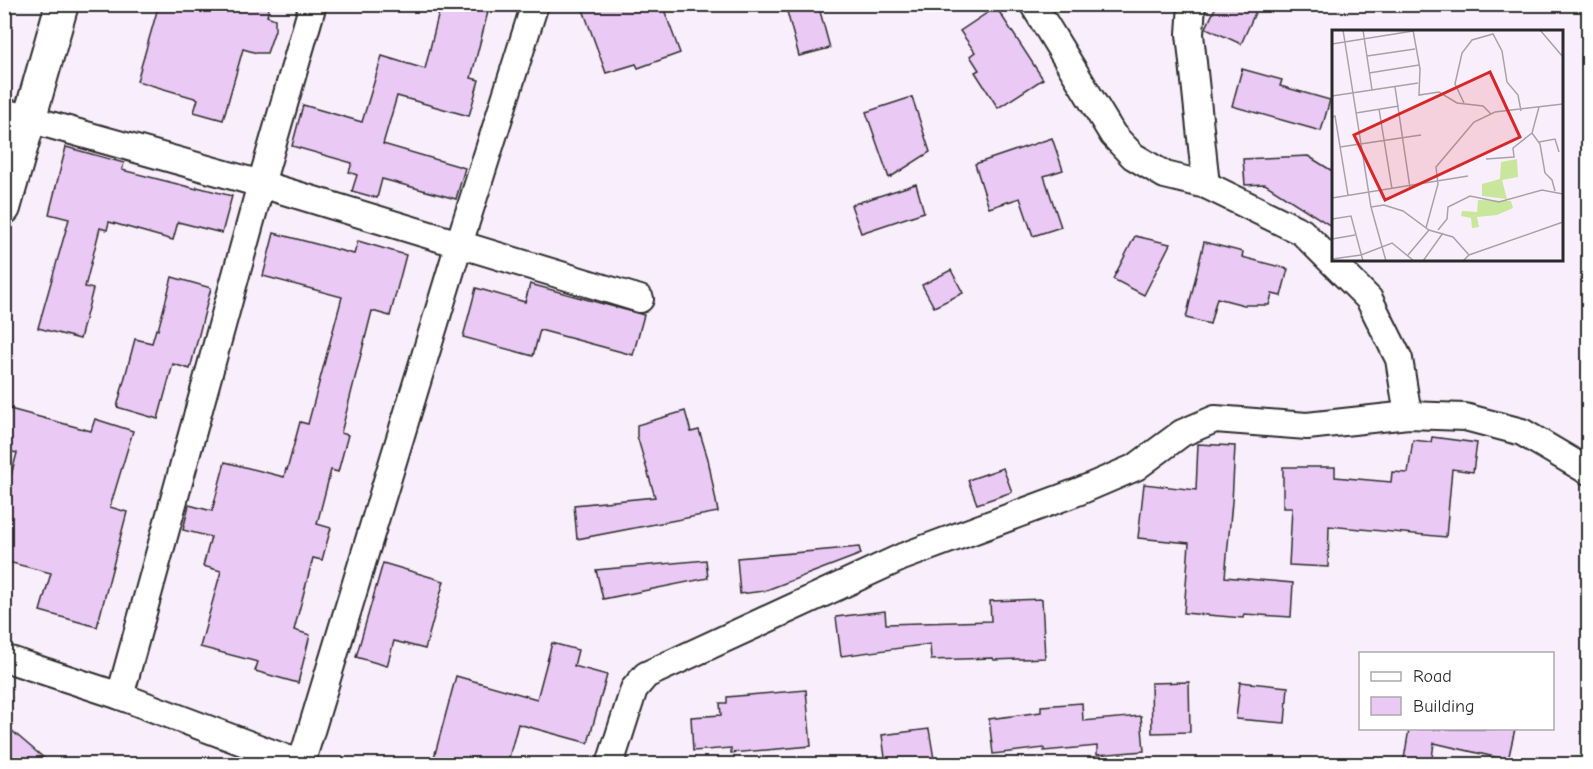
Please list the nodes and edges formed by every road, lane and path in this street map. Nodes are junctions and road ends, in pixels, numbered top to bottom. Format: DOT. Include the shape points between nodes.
graph roads {
  1 [pos="62,4"];
  2 [pos="313,4"];
  3 [pos="535,4"];
  4 [pos="1033,4"];
  5 [pos="1192,4"];
  6 [pos="17,115"];
  7 [pos="261,184"];
  8 [pos="1206,185"];
  9 [pos="4,208"];
  10 [pos="459,244"];
  11 [pos="640,298"];
  12 [pos="1408,415"];
  13 [pos="1588,471"];
  14 [pos="4,658"];
  15 [pos="120,696"];
  16 [pos="301,764"];
  17 [pos="610,765"];
  1 -- 6 [label="street"];
  2 -- 7 [label="street"];
  3 -- 10 [label="street"];
  4 -- 8 [label="street" via="1113,135 1133,156 1165,175"];
  5 -- 8 [label="street" via="1190,34"];
  6 -- 7 [label="street"];
  6 -- 9 [label="street"];
  7 -- 10 [label="street"];
  7 -- 15 [label="street"];
  8 -- 12 [label="street" via="1302,232 1369,299 1399,359"];
  10 -- 11 [label="street"];
  10 -- 16 [label="street"];
  12 -- 13 [label="street" via="1465,417 1522,432"];
  12 -- 17 [label="street" via="1307,426 1215,419 1182,433 1136,467 902,557 646,675 633,689"];
  14 -- 15 [label="street"];
  15 -- 16 [label="street"];
}
